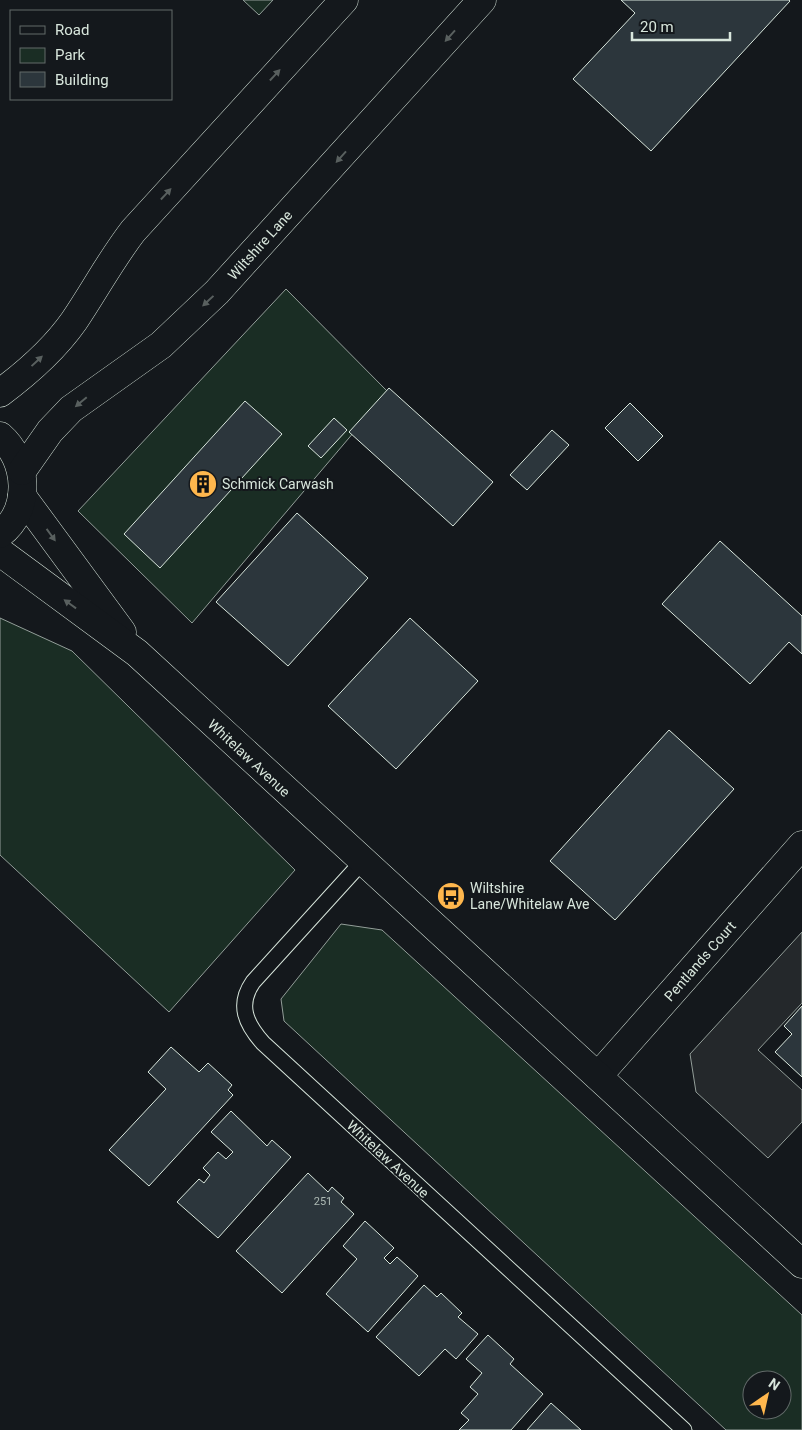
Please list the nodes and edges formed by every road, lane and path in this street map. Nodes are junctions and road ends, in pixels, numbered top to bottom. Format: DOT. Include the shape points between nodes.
graph roads {
  1 [pos="344,0"];
  2 [pos="482,0"];
  3 [pos="0,393"];
  4 [pos="0,436"];
  5 [pos="22,483"];
  6 [pos="0,534"];
  7 [pos="0,552"];
  8 [pos="137,653"];
  9 [pos="802,845"];
  10 [pos="362,862"];
  11 [pos="598,1076"];
  12 [pos="802,1264"];
  13 [pos="684,1430"];
  3 -- 1 [label="street, one-way" via="62,336 133,231"];
  2 -- 5 [label="street, Wiltshire Lane, one-way" via="217,292 161,345 66,414 45,438"];
  4 -- 5 [label="street, Whitelaw Avenue" via="10,446"];
  5 -- 6 [label="street, Wiltshire Lane" via="16,515"];
  5 -- 8 [label="street, Whitelaw Avenue, one-way"];
  8 -- 7 [label="street, Whitelaw Avenue, one-way"];
  8 -- 10 [label="street, Whitelaw Avenue"];
  9 -- 11 [label="street, Pentlands Court"];
  10 -- 11 [label="street, Whitelaw Avenue"];
  10 -- 13 [label="lane, Whitelaw Avenue" via="253,982 244,1001 244,1014 250,1026 262,1043"];
  11 -- 12 [label="street, Whitelaw Avenue"];
}
